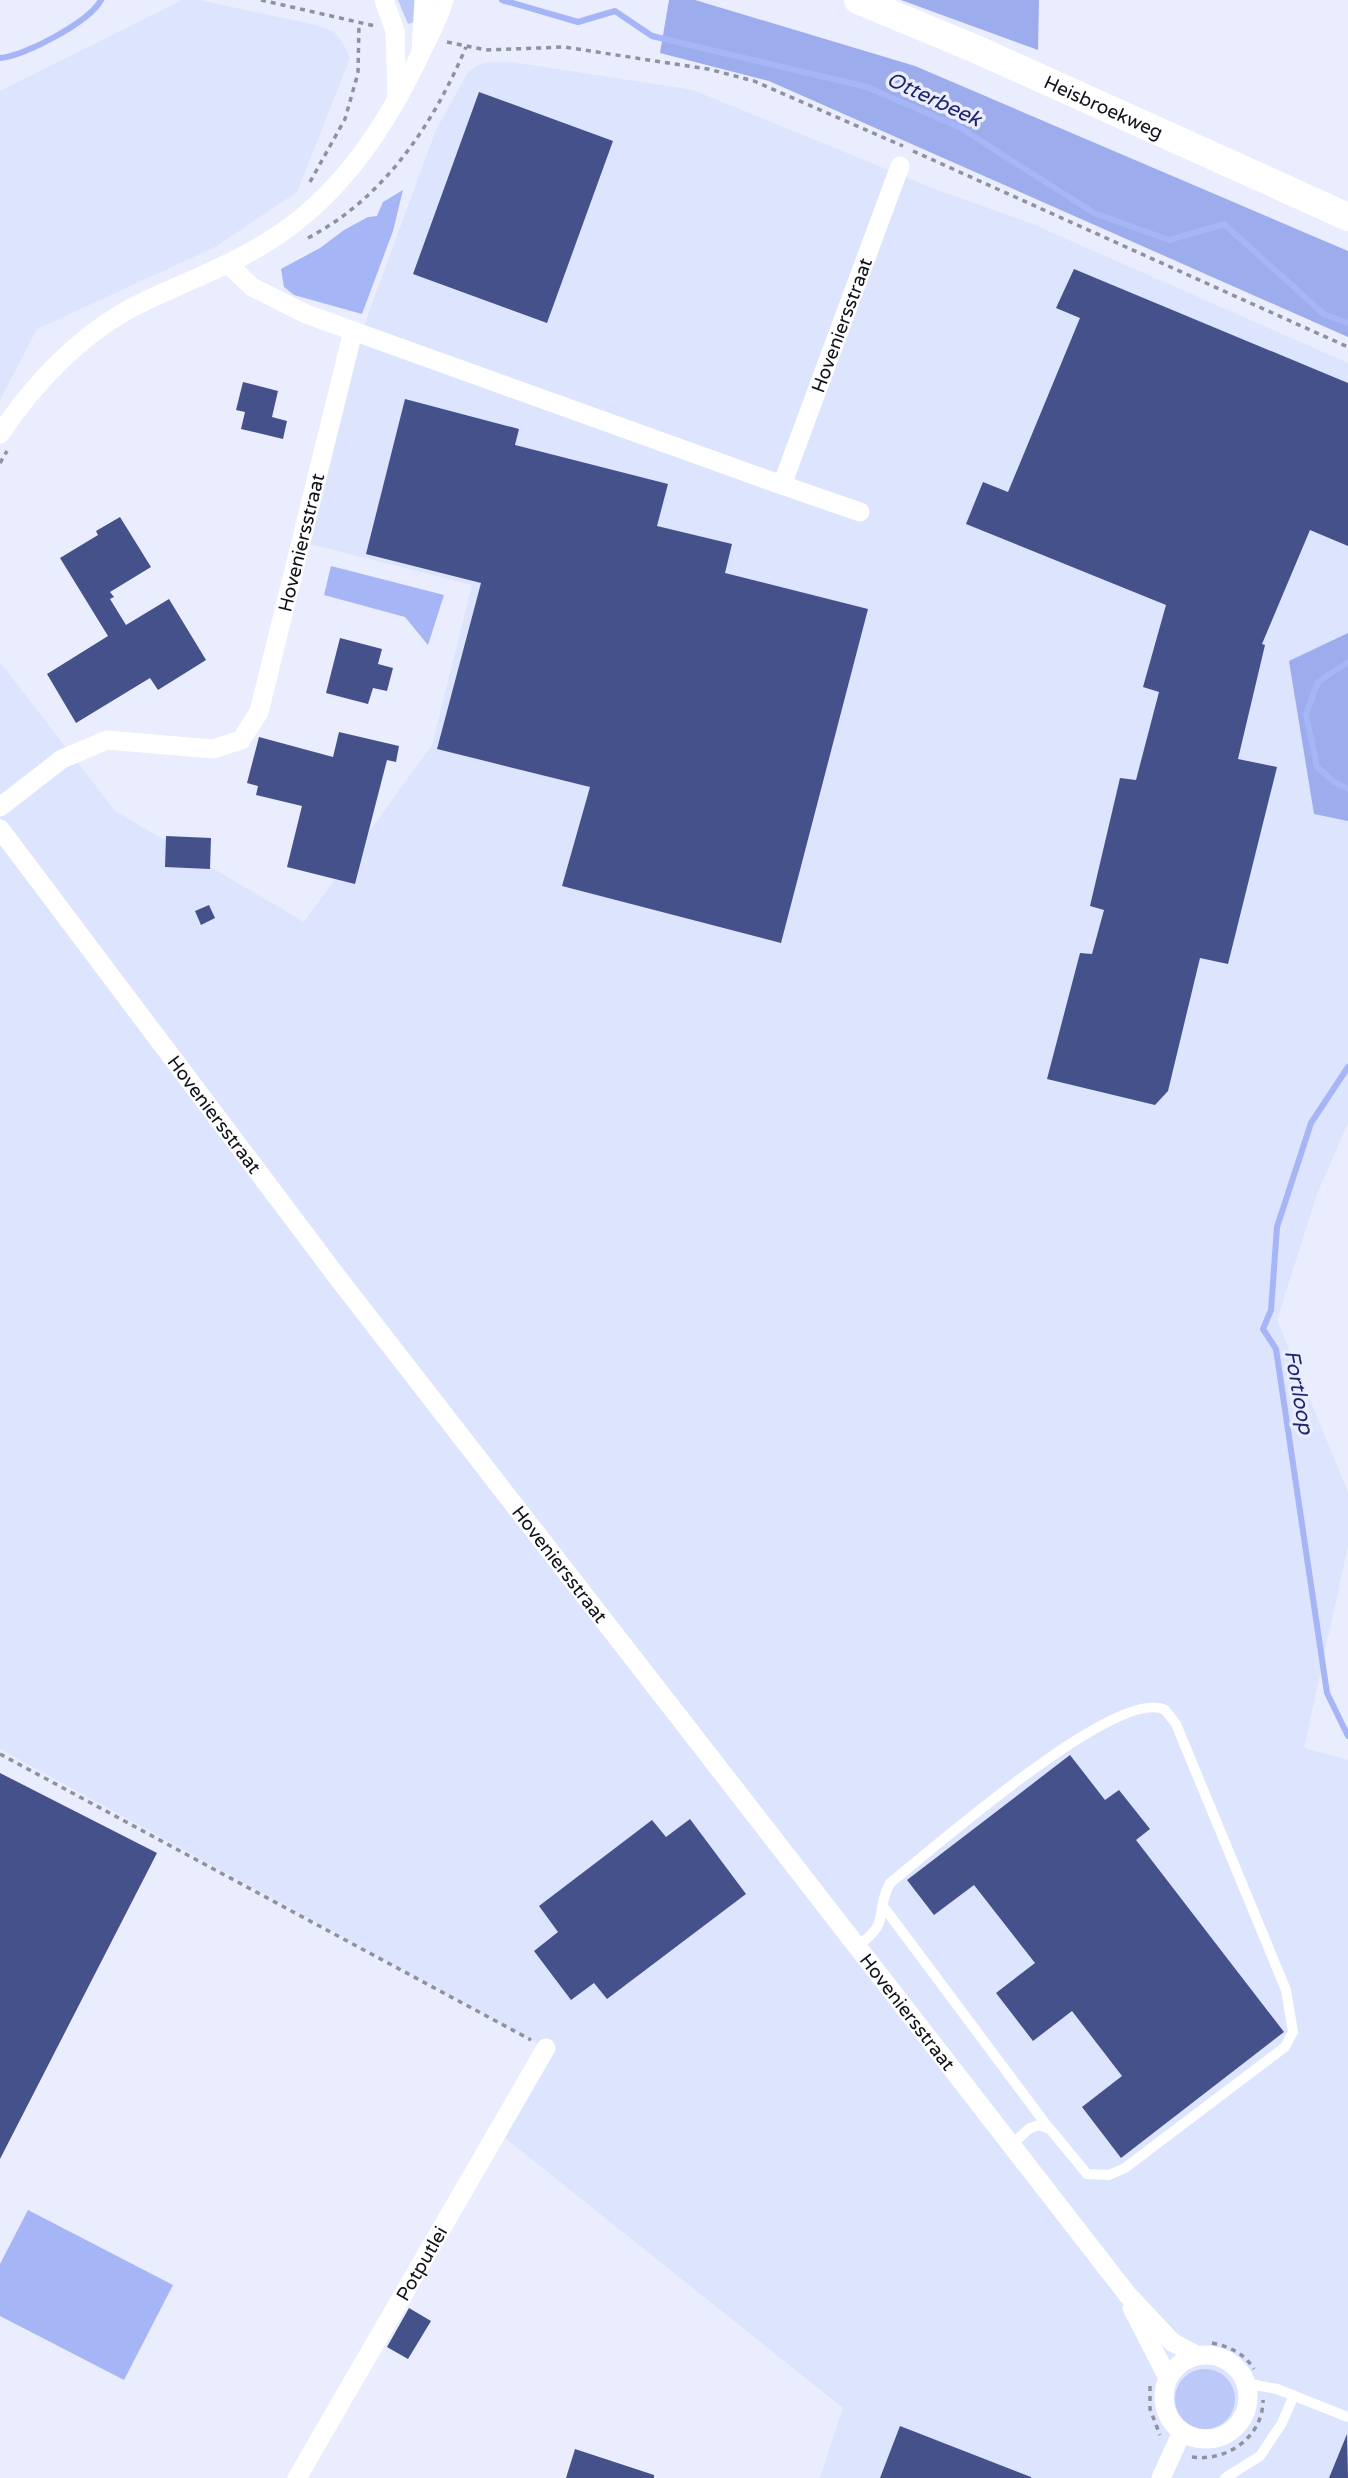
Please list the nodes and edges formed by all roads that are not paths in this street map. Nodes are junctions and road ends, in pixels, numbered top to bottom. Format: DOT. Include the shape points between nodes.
graph roads {
  1 [pos="384,0"];
  2 [pos="424,0"];
  3 [pos="444,0"];
  4 [pos="858,0"];
  5 [pos="421,52"];
  6 [pos="397,100"];
  7 [pos="900,166"];
  8 [pos="1348,217"];
  9 [pos="228,264"];
  10 [pos="353,331"];
  11 [pos="5,441"];
  12 [pos="782,485"];
  13 [pos="860,512"];
  14 [pos="0,807"];
  15 [pos="0,829"];
  16 [pos="883,1906"];
  17 [pos="857,1946"];
  18 [pos="546,2048"];
  19 [pos="1050,2129"];
  20 [pos="1011,2145"];
  21 [pos="1127,2294"];
  22 [pos="1203,2349"];
  23 [pos="1160,2377"];
  24 [pos="1253,2383"];
  25 [pos="1294,2395"];
  26 [pos="1348,2417"];
  27 [pos="1178,2440"];
  28 [pos="297,2478"];
  29 [pos="1161,2478"];
  30 [pos="1225,2478"];
  1 -- 6 [label="street" via="395,31"];
  2 -- 5 [label="street"];
  3 -- 5 [label="street" via="437,26"];
  4 -- 8 [label="main road, Heisbroekweg"];
  5 -- 6 [label="street"];
  6 -- 9 [label="street" via="373,143 345,177 284,231"];
  7 -- 12 [label="street, Hoveniersstraat"];
  9 -- 10 [label="street" via="276,302"];
  9 -- 11 [label="street" via="135,306 97,330 25,399"];
  10 -- 12 [label="street"];
  10 -- 14 [label="street, Hoveniersstraat" via="259,712 241,740 213,749 107,740 62,759"];
  12 -- 13 [label="street"];
  15 -- 17 [label="street, Hoveniersstraat" via="346,1289"];
  16 -- 17 [label="lane" via="878,1929"];
  16 -- 19 [label="lane"];
  16 -- 19 [label="lane" via="890,1883 1062,1747 1145,1706 1165,1710 1176,1724 1286,1990 1293,2032 1285,2047 1125,2168 1109,2175 1087,2174"];
  17 -- 20 [label="street, Hoveniersstraat"];
  18 -- 28 [label="street, Potputlei"];
  19 -- 20 [label="lane" via="1039,2124"];
  20 -- 21 [label="street, Hoveniersstraat"];
  21 -- 22 [label="street, Hoveniersstraat" via="1172,2342"];
  21 -- 23 [label="street, Hoveniersstraat"];
  22 -- 23 [label="street"];
  22 -- 24 [label="street" via="1227,2361"];
  23 -- 27 [label="street"];
  24 -- 25 [label="lane"];
  24 -- 27 [label="street" via="1247,2406 1227,2434"];
  25 -- 26 [label="lane"];
  25 -- 30 [label="lane" via="1260,2456"];
  27 -- 29 [label="street"];
}
